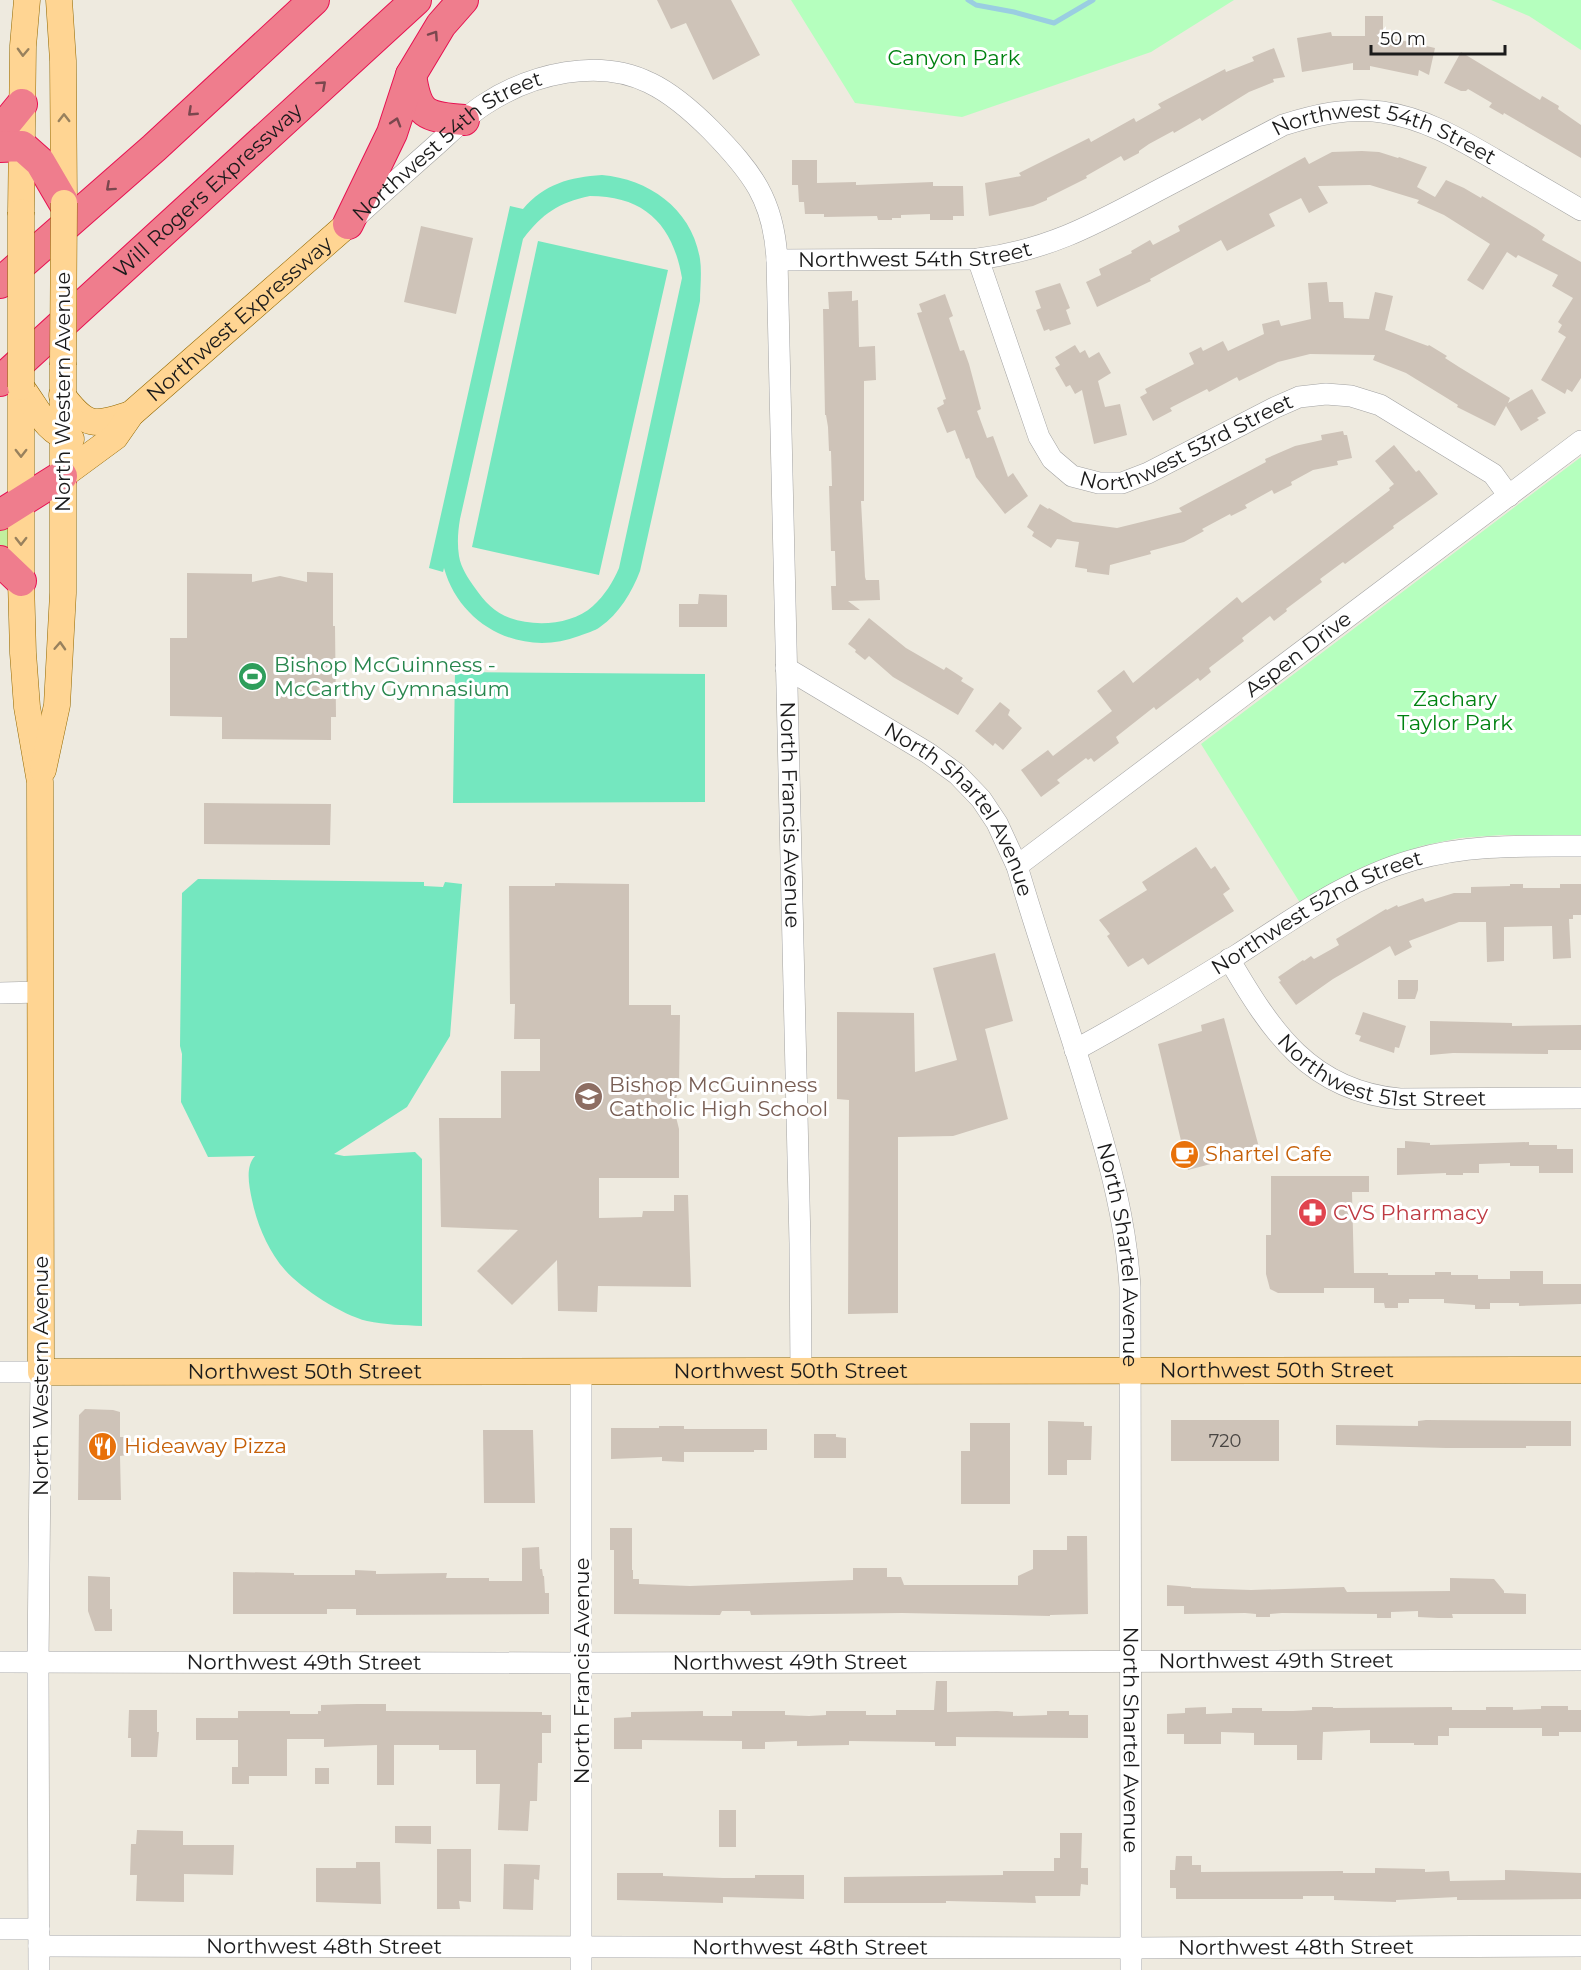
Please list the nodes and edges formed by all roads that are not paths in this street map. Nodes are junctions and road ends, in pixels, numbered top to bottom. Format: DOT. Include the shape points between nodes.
graph roads {
  1 [pos="27,0"];
  2 [pos="59,0"];
  3 [pos="291,0"];
  4 [pos="314,0"];
  5 [pos="416,0"];
  6 [pos="463,0"];
  7 [pos="411,75"];
  8 [pos="231,76"];
  9 [pos="22,104"];
  10 [pos="464,120"];
  11 [pos="7,141"];
  12 [pos="60,187"];
  13 [pos="1581,210"];
  14 [pos="348,224"];
  15 [pos="144,247"];
  16 [pos="978,259"];
  17 [pos="777,260"];
  18 [pos="0,284"];
  19 [pos="0,352"];
  20 [pos="18,392"];
  21 [pos="62,395"];
  22 [pos="131,414"];
  23 [pos="62,436"];
  24 [pos="115,437"];
  25 [pos="1581,441"];
  26 [pos="62,476"];
  27 [pos="1509,496"];
  28 [pos="10,508"];
  29 [pos="10,571"];
  30 [pos="786,668"];
  31 [pos="40,782"];
  32 [pos="1581,846"];
  33 [pos="1017,866"];
  34 [pos="1229,959"];
  35 [pos="40,992"];
  36 [pos="0,993"];
  37 [pos="1075,1050"];
  38 [pos="1581,1098"];
  39 [pos="1581,1370"];
  40 [pos="581,1371"];
  41 [pos="801,1371"];
  42 [pos="1131,1371"];
  43 [pos="0,1372"];
  44 [pos="41,1372"];
  45 [pos="1581,1660"];
  46 [pos="0,1662"];
  47 [pos="38,1662"];
  48 [pos="1129,1662"];
  49 [pos="582,1663"];
  50 [pos="0,1929"];
  51 [pos="39,1938"];
  52 [pos="581,1947"];
  53 [pos="1581,1947"];
  54 [pos="1131,1948"];
  55 [pos="39,1970"];
  56 [pos="581,1970"];
  57 [pos="1131,1970"];
  1 -- 9 [label="main road, one-way"];
  12 -- 2 [label="main road, North Western Avenue, one-way" via="63,61"];
  3 -- 8 [label="highway"];
  4 -- 8 [label="highway"];
  15 -- 5 [label="highway, Will Rogers Expressway, one-way"];
  7 -- 6 [label="highway, one-way" via="441,25"];
  7 -- 10 [label="highway" via="415,100 424,110 437,118"];
  14 -- 7 [label="highway, one-way" via="392,133"];
  8 -- 18 [label="highway, one-way"];
  9 -- 11 [label="highway"];
  10 -- 14 [label="street, Northwest 54th Street"];
  10 -- 17 [label="street, Northwest 54th Street" via="501,94 559,74 615,72 649,82 687,108 746,169 773,220"];
  11 -- 12 [label="highway" via="39,162"];
  11 -- 20 [label="main road, North Western Avenue, bridge" via="21,212"];
  12 -- 21 [label="main road, North Western Avenue, bridge"];
  13 -- 16 [label="street, Northwest 54th Street" via="1442,129 1412,118 1351,111 1283,125 1085,229 1011,255"];
  14 -- 22 [label="main road, Northwest Expressway"];
  15 -- 19 [label="highway"];
  15 -- 20 [label="highway, Will Rogers Expressway"];
  16 -- 17 [label="street, Northwest 54th Street"];
  16 -- 27 [label="street, Northwest 53rd Street" via="1039,437 1052,459 1072,476 1099,483 1122,483 1299,397 1326,394 1351,396 1380,405 1493,474"];
  17 -- 30 [label="street, North Francis Avenue"];
  20 -- 23 [label="main road" via="47,426"];
  20 -- 28 [label="main road, North Western Avenue, one-way"];
  21 -- 22 [label="main road, Northwest Expressway" via="77,414 94,422"];
  21 -- 23 [label="main road, North Western Avenue"];
  22 -- 24 [label="main road, Northwest Expressway"];
  23 -- 24 [label="main road" via="78,441"];
  23 -- 26 [label="main road, North Western Avenue"];
  24 -- 26 [label="main road, Northwest Expressway"];
  25 -- 27 [label="street, Aspen Drive"];
  26 -- 28 [label="highway"];
  31 -- 26 [label="main road, North Western Avenue, one-way" via="57,705 63,593"];
  27 -- 33 [label="street, Aspen Drive"];
  28 -- 29 [label="main road, North Western Avenue, one-way"];
  29 -- 31 [label="main road, North Western Avenue"];
  30 -- 33 [label="street, North Shartel Avenue" via="957,774 997,823"];
  30 -- 41 [label="street, North Francis Avenue"];
  31 -- 35 [label="main road, North Western Avenue"];
  32 -- 34 [label="street, Northwest 52nd Street" via="1496,846 1413,860 1349,886"];
  33 -- 37 [label="street, North Shartel Avenue"];
  34 -- 37 [label="street, Northwest 52nd Street"];
  34 -- 38 [label="street, Northwest 51st Street" via="1278,1035 1300,1056 1349,1088 1400,1099"];
  35 -- 36 [label="street"];
  35 -- 44 [label="main road, North Western Avenue"];
  37 -- 42 [label="street, North Shartel Avenue" via="1106,1151 1128,1250"];
  39 -- 42 [label="main road, Northwest 50th Street"];
  40 -- 41 [label="main road, Northwest 50th Street"];
  40 -- 44 [label="main road, Northwest 50th Street"];
  40 -- 49 [label="street, North Francis Avenue"];
  41 -- 42 [label="main road, Northwest 50th Street"];
  42 -- 48 [label="street, North Shartel Avenue"];
  43 -- 44 [label="street, Northwest 50th Street"];
  44 -- 47 [label="street, North Western Avenue"];
  45 -- 48 [label="street, Northwest 49th Street"];
  46 -- 47 [label="street, Northwest 49th Street"];
  47 -- 49 [label="street, Northwest 49th Street"];
  47 -- 51 [label="street, North Western Avenue"];
  48 -- 49 [label="street, Northwest 49th Street"];
  48 -- 54 [label="street, North Shartel Avenue"];
  49 -- 52 [label="street, North Francis Avenue"];
  50 -- 51 [label="street, Northwest 48th Street"];
  51 -- 52 [label="street, Northwest 48th Street"];
  51 -- 55 [label="street, North Western Avenue"];
  52 -- 54 [label="street, Northwest 48th Street"];
  52 -- 56 [label="street, North Francis Avenue"];
  53 -- 54 [label="street, Northwest 48th Street"];
  54 -- 57 [label="street, North Shartel Avenue"];
}
